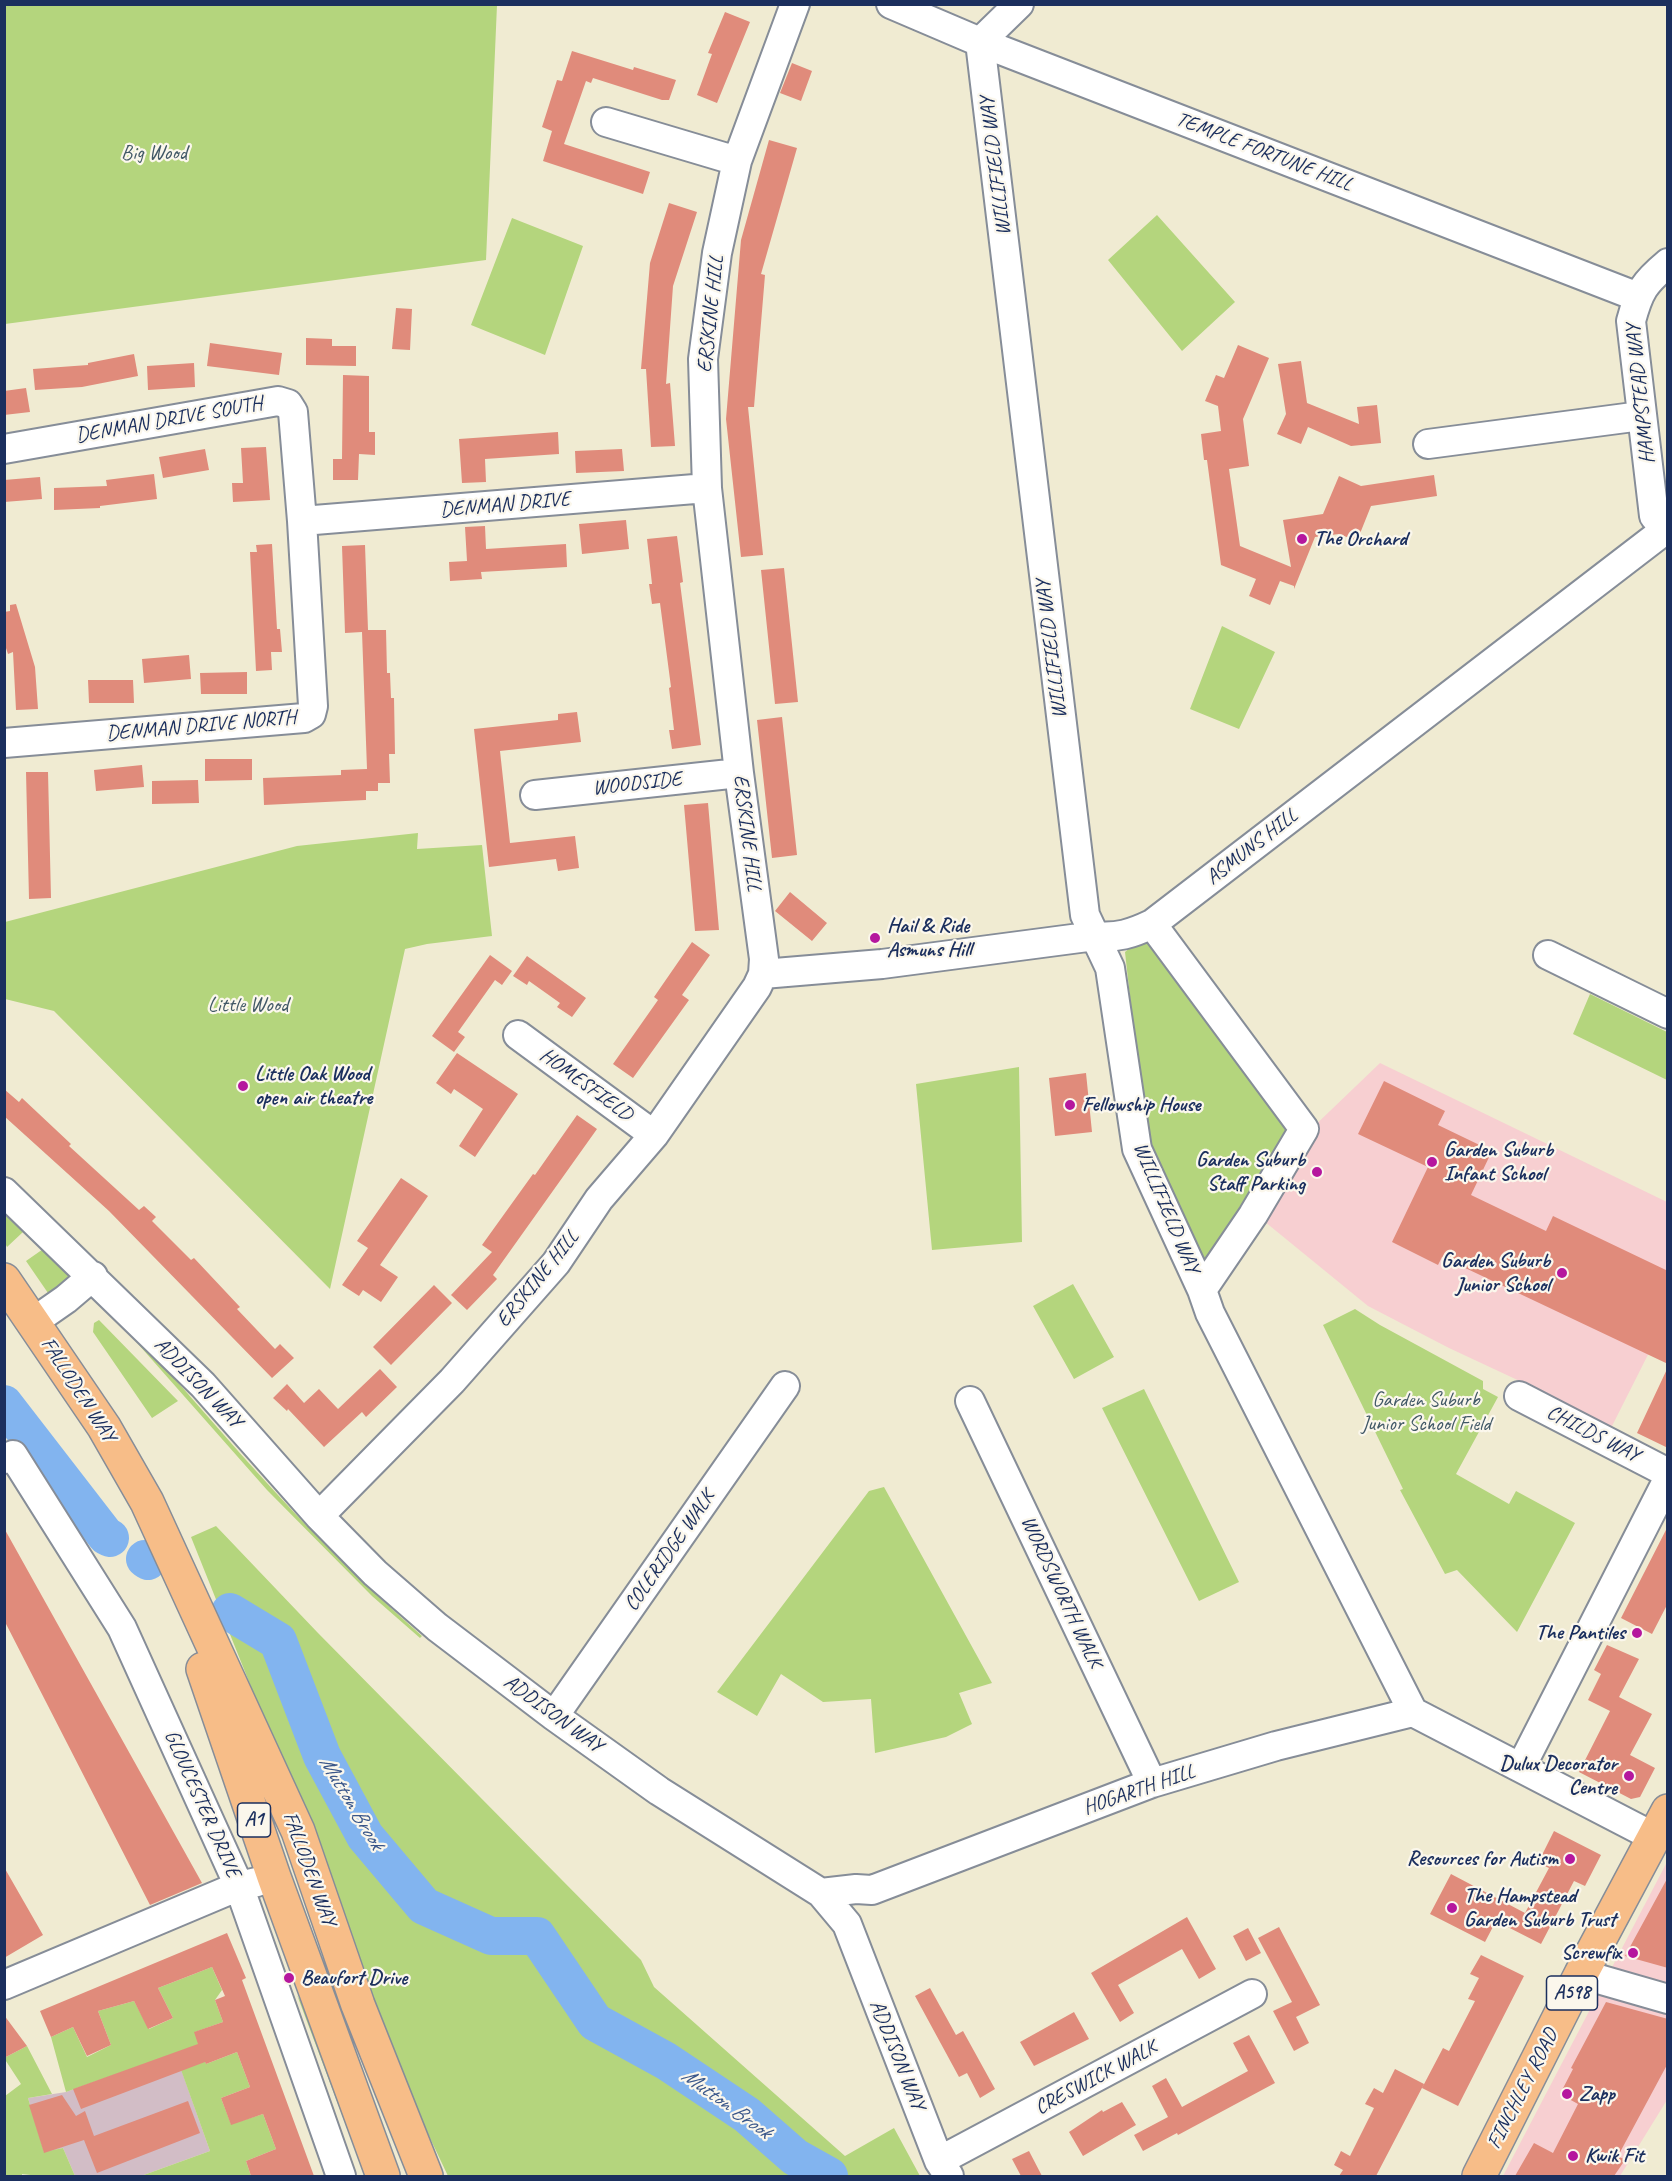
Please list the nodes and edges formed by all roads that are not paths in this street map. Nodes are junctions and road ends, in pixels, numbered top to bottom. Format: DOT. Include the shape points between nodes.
graph roads {
  1 [pos="795,4"];
  2 [pos="891,4"];
  3 [pos="1019,4"];
  4 [pos="980,42"];
  5 [pos="606,122"];
  6 [pos="737,161"];
  7 [pos="1668,263"];
  8 [pos="1638,297"];
  9 [pos="1641,416"];
  10 [pos="1428,444"];
  11 [pos="4,449"];
  12 [pos="707,488"];
  13 [pos="302,521"];
  14 [pos="1666,531"];
  15 [pos="4,743"];
  16 [pos="739,773"];
  17 [pos="535,795"];
  18 [pos="1152,924"];
  19 [pos="1095,936"];
  20 [pos="1548,955"];
  21 [pos="763,974"];
  22 [pos="1665,1007"];
  23 [pos="518,1035"];
  24 [pos="654,1135"];
  25 [pos="4,1192"];
  26 [pos="93,1276"];
  27 [pos="4,1280"];
  28 [pos="1202,1290"];
  29 [pos="33,1322"];
  30 [pos="785,1386"];
  31 [pos="1519,1396"];
  32 [pos="970,1401"];
  33 [pos="9,1457"];
  34 [pos="1668,1473"];
  35 [pos="1668,1479"];
  36 [pos="147,1502"];
  37 [pos="319,1516"];
  38 [pos="1413,1712"];
  39 [pos="554,1716"];
  40 [pos="1521,1767"];
  41 [pos="1152,1783"];
  42 [pos="1661,1824"];
  43 [pos="309,1864"];
  44 [pos="274,1877"];
  45 [pos="239,1886"];
  46 [pos="872,1890"];
  47 [pos="820,1893"];
  48 [pos="847,1924"];
  49 [pos="1581,1974"];
  50 [pos="6,1981"];
  51 [pos="1252,1994"];
  52 [pos="1668,1999"];
  53 [pos="944,2169"];
  54 [pos="341,2176"];
  55 [pos="383,2176"];
  56 [pos="426,2176"];
  57 [pos="1479,2176"];
  1 -- 6 [label="street, ERSKINE HILL"];
  2 -- 4 [label="street, TEMPLE FORTUNE HILL"];
  3 -- 4 [label="street"];
  4 -- 8 [label="street, TEMPLE FORTUNE HILL"];
  4 -- 19 [label="street, WILLIFIELD WAY" via="1083,904"];
  5 -- 6 [label="street"];
  6 -- 12 [label="street, ERSKINE HILL" via="717,253 702,359"];
  7 -- 8 [label="street, HAMPSTEAD WAY" via="1649,279"];
  8 -- 9 [label="street, HAMPSTEAD WAY" via="1630,321"];
  9 -- 10 [label="street"];
  9 -- 14 [label="street, HAMPSTEAD WAY" via="1654,516"];
  11 -- 13 [label="street, DENMAN DRIVE SOUTH" via="278,401 288,404 293,412"];
  12 -- 13 [label="street, DENMAN DRIVE"];
  12 -- 16 [label="street, ERSKINE HILL"];
  13 -- 15 [label="street, DENMAN DRIVE NORTH" via="311,714 304,718"];
  14 -- 18 [label="street, ASMUNS HILL"];
  16 -- 17 [label="street, WOODSIDE"];
  16 -- 21 [label="street, ERSKINE HILL"];
  18 -- 19 [label="street, ASMUNS HILL" via="1133,933"];
  18 -- 28 [label="street, WILLIFIELD WAY" via="1304,1129"];
  19 -- 21 [label="street, ASMUNS HILL" via="882,964"];
  19 -- 28 [label="street, WILLIFIELD WAY" via="1110,968 1137,1149"];
  20 -- 22 [label="street"];
  21 -- 24 [label="street, ERSKINE HILL"];
  23 -- 24 [label="street, HOMESFIELD"];
  24 -- 37 [label="street, ERSKINE HILL" via="599,1199 556,1263 452,1381"];
  25 -- 26 [label="street, ADDISON WAY"];
  26 -- 29 [label="street"];
  26 -- 37 [label="street, ADDISON WAY" via="203,1385"];
  27 -- 29 [label="main road, FALLODEN WAY / A1"];
  28 -- 38 [label="street, WILLIFIELD WAY" via="1210,1313"];
  29 -- 36 [label="main road, FALLODEN WAY / A1" via="104,1427"];
  30 -- 39 [label="street, COLERIDGE WALK"];
  31 -- 34 [label="street, CHILDS WAY"];
  32 -- 41 [label="street, WORDSWORTH WALK"];
  33 -- 45 [label="street, GLOUCESTER DRIVE" via="122,1628"];
  35 -- 40 [label="street"];
  36 -- 43 [label="main road, FALLODEN WAY / A1" via="298,1831"];
  36 -- 44 [label="main road, FALLODEN WAY / A1"];
  37 -- 39 [label="street, ADDISON WAY" via="375,1573 437,1627"];
  38 -- 40 [label="street"];
  38 -- 41 [label="street, HOGARTH HILL" via="1276,1746"];
  39 -- 47 [label="street, ADDISON WAY" via="659,1791"];
  40 -- 42 [label="street"];
  41 -- 46 [label="street, HOGARTH HILL"];
  42 -- 49 [label="main road, FINCHLEY ROAD / A598"];
  43 -- 44 [label="main road"];
  43 -- 56 [label="main road, FALLODEN WAY / A1" via="358,2005"];
  44 -- 45 [label="street"];
  44 -- 55 [label="main road, FALLODEN WAY / A1"];
  45 -- 50 [label="street"];
  45 -- 54 [label="street, GLOUCESTER DRIVE"];
  46 -- 47 [label="street, HOGARTH HILL"];
  46 -- 48 [label="street"];
  47 -- 48 [label="street, ADDISON WAY"];
  48 -- 53 [label="street, ADDISON WAY"];
  49 -- 52 [label="street"];
  49 -- 57 [label="main road, FINCHLEY ROAD / A598"];
  51 -- 53 [label="street, CRESWICK WALK"];
}
